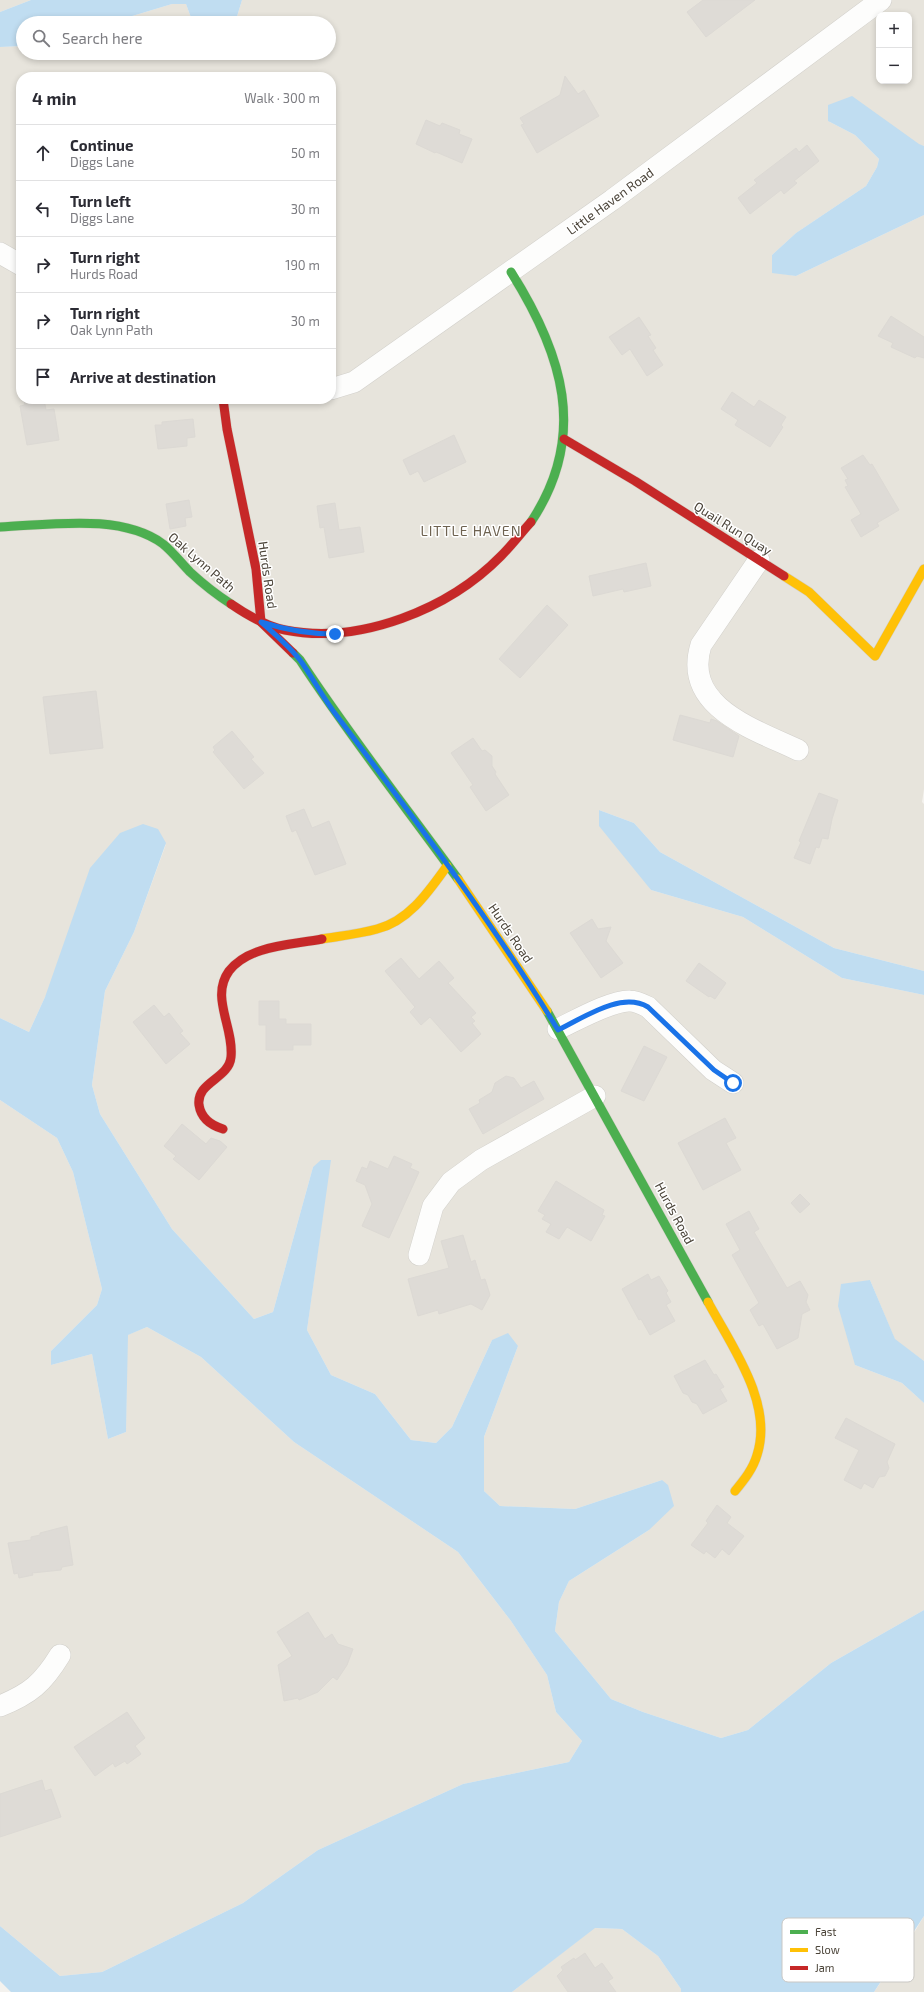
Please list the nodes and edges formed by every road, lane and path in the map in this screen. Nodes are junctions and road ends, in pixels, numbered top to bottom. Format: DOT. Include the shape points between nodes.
graph roads {
  1 [pos="881,0"];
  2 [pos="0,253"];
  3 [pos="16,262"];
  4 [pos="511,272"];
  5 [pos="336,387"];
  6 [pos="224,404"];
  7 [pos="564,439"];
  8 [pos="0,527"];
  9 [pos="759,560"];
  10 [pos="924,569"];
  11 [pos="261,622"];
  12 [pos="798,750"];
  13 [pos="447,866"];
  14 [pos="558,1030"];
  15 [pos="733,1083"];
  16 [pos="595,1096"];
  17 [pos="223,1129"];
  18 [pos="419,1255"];
  19 [pos="736,1491"];
  20 [pos="60,1655"];
  21 [pos="0,1706"];
  1 -- 4 [label="street, Little Haven Road"];
  2 -- 3 [label="street"];
  4 -- 5 [label="street, Little Haven Road" via="354,382"];
  4 -- 7 [label="street, Oak Lynn Path" via="539,321 552,354 562,392"];
  6 -- 11 [label="street, Hurds Road" via="256,569"];
  7 -- 9 [label="street, Quail Run Quay"];
  7 -- 11 [label="street, Oak Lynn Path" via="554,481 532,521 515,543 465,585 438,602 401,619 362,630 335,634 287,630"];
  8 -- 11 [label="street, Oak Lynn Path" via="104,523 142,532 160,542 191,573 222,598"];
  9 -- 10 [label="street, Quail Run Quay" via="809,592 875,656"];
  9 -- 12 [label="street" via="701,645 697,673 708,695 727,714"];
  11 -- 13 [label="street, Hurds Road" via="300,660 336,715"];
  13 -- 14 [label="street, Hurds Road" via="524,975"];
  13 -- 17 [label="street" via="407,915 391,924 378,929 254,952 233,965 222,985 221,1001 228,1025 230,1065 227,1071 203,1089 199,1100 200,1110 205,1119 213,1126"];
  14 -- 15 [label="street" via="619,1002 642,1003 714,1070"];
  14 -- 16 [label="street, Hurds Road"];
  16 -- 18 [label="street" via="481,1160 450,1182 433,1206"];
  16 -- 19 [label="street, Hurds Road" via="746,1373 758,1402 761,1422 759,1446 753,1465"];
  20 -- 21 [label="street" via="47,1676 32,1690"];
}
